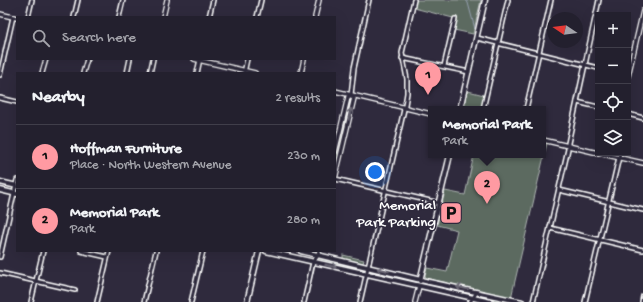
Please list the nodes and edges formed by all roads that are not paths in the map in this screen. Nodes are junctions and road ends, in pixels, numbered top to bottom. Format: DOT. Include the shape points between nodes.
graph roads {
  1 [pos="32,0"];
  2 [pos="78,0"];
  3 [pos="123,0"];
  4 [pos="167,0"];
  5 [pos="213,0"];
  6 [pos="261,0"];
  7 [pos="319,0"];
  8 [pos="369,0"];
  9 [pos="414,0"];
  10 [pos="485,0"];
  11 [pos="508,0"];
  12 [pos="550,0"];
  13 [pos="599,0"];
  14 [pos="643,11"];
  15 [pos="0,14"];
  16 [pos="28,16"];
  17 [pos="74,16"];
  18 [pos="119,16"];
  19 [pos="163,16"];
  20 [pos="209,16"];
  21 [pos="257,16"];
  22 [pos="314,16"];
  23 [pos="15,18"];
  24 [pos="454,19"];
  25 [pos="477,38"];
  26 [pos="498,43"];
  27 [pos="538,54"];
  28 [pos="402,58"];
  29 [pos="46,60"];
  30 [pos="87,60"];
  31 [pos="130,60"];
  32 [pos="154,60"];
  33 [pos="200,60"];
  34 [pos="247,60"];
  35 [pos="304,60"];
  36 [pos="631,63"];
  37 [pos="585,65"];
  38 [pos="444,66"];
  39 [pos="595,67"];
  40 [pos="42,72"];
  41 [pos="84,72"];
  42 [pos="127,72"];
  43 [pos="150,72"];
  44 [pos="197,72"];
  45 [pos="244,72"];
  46 [pos="301,72"];
  47 [pos="469,72"];
  48 [pos="0,74"];
  49 [pos="336,91"];
  50 [pos="350,95"];
  51 [pos="0,98"];
  52 [pos="16,102"];
  53 [pos="577,102"];
  54 [pos="461,106"];
  55 [pos="484,106"];
  56 [pos="527,106"];
  57 [pos="595,106"];
  58 [pos="405,107"];
  59 [pos="428,113"];
  60 [pos="631,115"];
  61 [pos="643,118"];
  62 [pos="546,141"];
  63 [pos="567,146"];
  64 [pos="336,148"];
  65 [pos="595,152"];
  66 [pos="611,156"];
  67 [pos="449,158"];
  68 [pos="619,158"];
  69 [pos="643,163"];
  70 [pos="336,175"];
  71 [pos="336,179"];
  72 [pos="0,182"];
  73 [pos="16,186"];
  74 [pos="0,190"];
  75 [pos="559,190"];
  76 [pos="386,191"];
  77 [pos="16,194"];
  78 [pos="609,202"];
  79 [pos="439,203"];
  80 [pos="643,210"];
  81 [pos="550,228"];
  82 [pos="600,240"];
  83 [pos="643,250"];
  84 [pos="43,252"];
  85 [pos="85,252"];
  86 [pos="109,252"];
  87 [pos="156,252"];
  88 [pos="203,252"];
  89 [pos="259,252"];
  90 [pos="270,252"];
  91 [pos="312,252"];
  92 [pos="319,253"];
  93 [pos="0,257"];
  94 [pos="107,257"];
  95 [pos="313,262"];
  96 [pos="368,266"];
  97 [pos="0,273"];
  98 [pos="367,274"];
  99 [pos="421,279"];
  100 [pos="36,281"];
  101 [pos="419,286"];
  102 [pos="75,290"];
  103 [pos="477,292"];
  104 [pos="643,296"];
  105 [pos="471,300"];
  106 [pos="416,301"];
  107 [pos="479,301"];
  108 [pos="31,302"];
  109 [pos="97,302"];
  110 [pos="144,302"];
  111 [pos="191,302"];
  112 [pos="247,302"];
  113 [pos="304,302"];
  114 [pos="360,302"];
  115 [pos="491,302"];
  116 [pos="522,302"];
  117 [pos="533,302"];
  118 [pos="585,302"];
  119 [pos="642,302"];
  1 -- 16 [label="street"];
  2 -- 17 [label="street"];
  3 -- 18 [label="street"];
  4 -- 19 [label="street"];
  5 -- 20 [label="street"];
  6 -- 21 [label="street"];
  7 -- 22 [label="street"];
  8 -- 50 [label="street"];
  9 -- 28 [label="street"];
  10 -- 25 [label="main road"];
  11 -- 26 [label="street"];
  12 -- 27 [label="street"];
  13 -- 37 [label="street"];
  14 -- 36 [label="street"];
  15 -- 23 [label="street"];
  23 -- 48 [label="street"];
  24 -- 38 [label="street"];
  25 -- 26 [label="street"];
  25 -- 47 [label="main road"];
  26 -- 27 [label="street"];
  26 -- 55 [label="street"];
  27 -- 37 [label="street"];
  27 -- 56 [label="street"];
  28 -- 38 [label="street"];
  28 -- 58 [label="street" via="408,84"];
  29 -- 40 [label="street"];
  30 -- 41 [label="street"];
  31 -- 42 [label="street"];
  32 -- 43 [label="street"];
  33 -- 44 [label="street"];
  33 -- 45 [label="street"];
  34 -- 45 [label="street"];
  35 -- 46 [label="street"];
  37 -- 39 [label="street"];
  37 -- 53 [label="street"];
  38 -- 47 [label="street"];
  47 -- 54 [label="main road"];
  49 -- 50 [label="street"];
  50 -- 58 [label="street"];
  50 -- 64 [label="street"];
  70 -- 50 [label="street, one-way" via="354,98"];
  51 -- 52 [label="street"];
  53 -- 57 [label="street"];
  53 -- 63 [label="street"];
  58 -- 59 [label="street"];
  58 -- 76 [label="street"];
  60 -- 61 [label="street"];
  62 -- 63 [label="street"];
  63 -- 65 [label="street"];
  63 -- 75 [label="street"];
  66 -- 68 [label="street"];
  67 -- 79 [label="main road"];
  68 -- 69 [label="street"];
  68 -- 78 [label="street"];
  71 -- 76 [label="street"];
  72 -- 73 [label="main road"];
  73 -- 77 [label="street"];
  74 -- 77 [label="main road"];
  75 -- 78 [label="street"];
  75 -- 81 [label="street"];
  76 -- 79 [label="street"];
  76 -- 96 [label="street"];
  77 -- 93 [label="street"];
  78 -- 80 [label="street"];
  78 -- 82 [label="street"];
  79 -- 99 [label="main road"];
  81 -- 82 [label="street"];
  81 -- 117 [label="street"];
  82 -- 83 [label="street"];
  82 -- 118 [label="street"];
  84 -- 100 [label="street"];
  85 -- 94 [label="street"];
  86 -- 94 [label="street"];
  87 -- 110 [label="street"];
  88 -- 111 [label="street"];
  89 -- 112 [label="main road"];
  90 -- 95 [label="main road"];
  91 -- 92 [label="main road"];
  91 -- 95 [label="street"];
  92 -- 95 [label="street"];
  92 -- 96 [label="main road"];
  94 -- 109 [label="street"];
  95 -- 98 [label="main road, one-way"];
  95 -- 113 [label="street"];
  96 -- 98 [label="street"];
  99 -- 96 [label="main road, one-way"];
  97 -- 100 [label="street"];
  98 -- 101 [label="main road"];
  98 -- 114 [label="street"];
  99 -- 101 [label="main road"];
  103 -- 99 [label="main road, one-way"];
  100 -- 102 [label="street"];
  100 -- 108 [label="street"];
  101 -- 105 [label="main road"];
  101 -- 106 [label="street"];
  103 -- 105 [label="street"];
  103 -- 107 [label="street"];
  103 -- 116 [label="main road"];
  104 -- 119 [label="street"];
  105 -- 107 [label="main road"];
  107 -- 115 [label="main road"];
}
